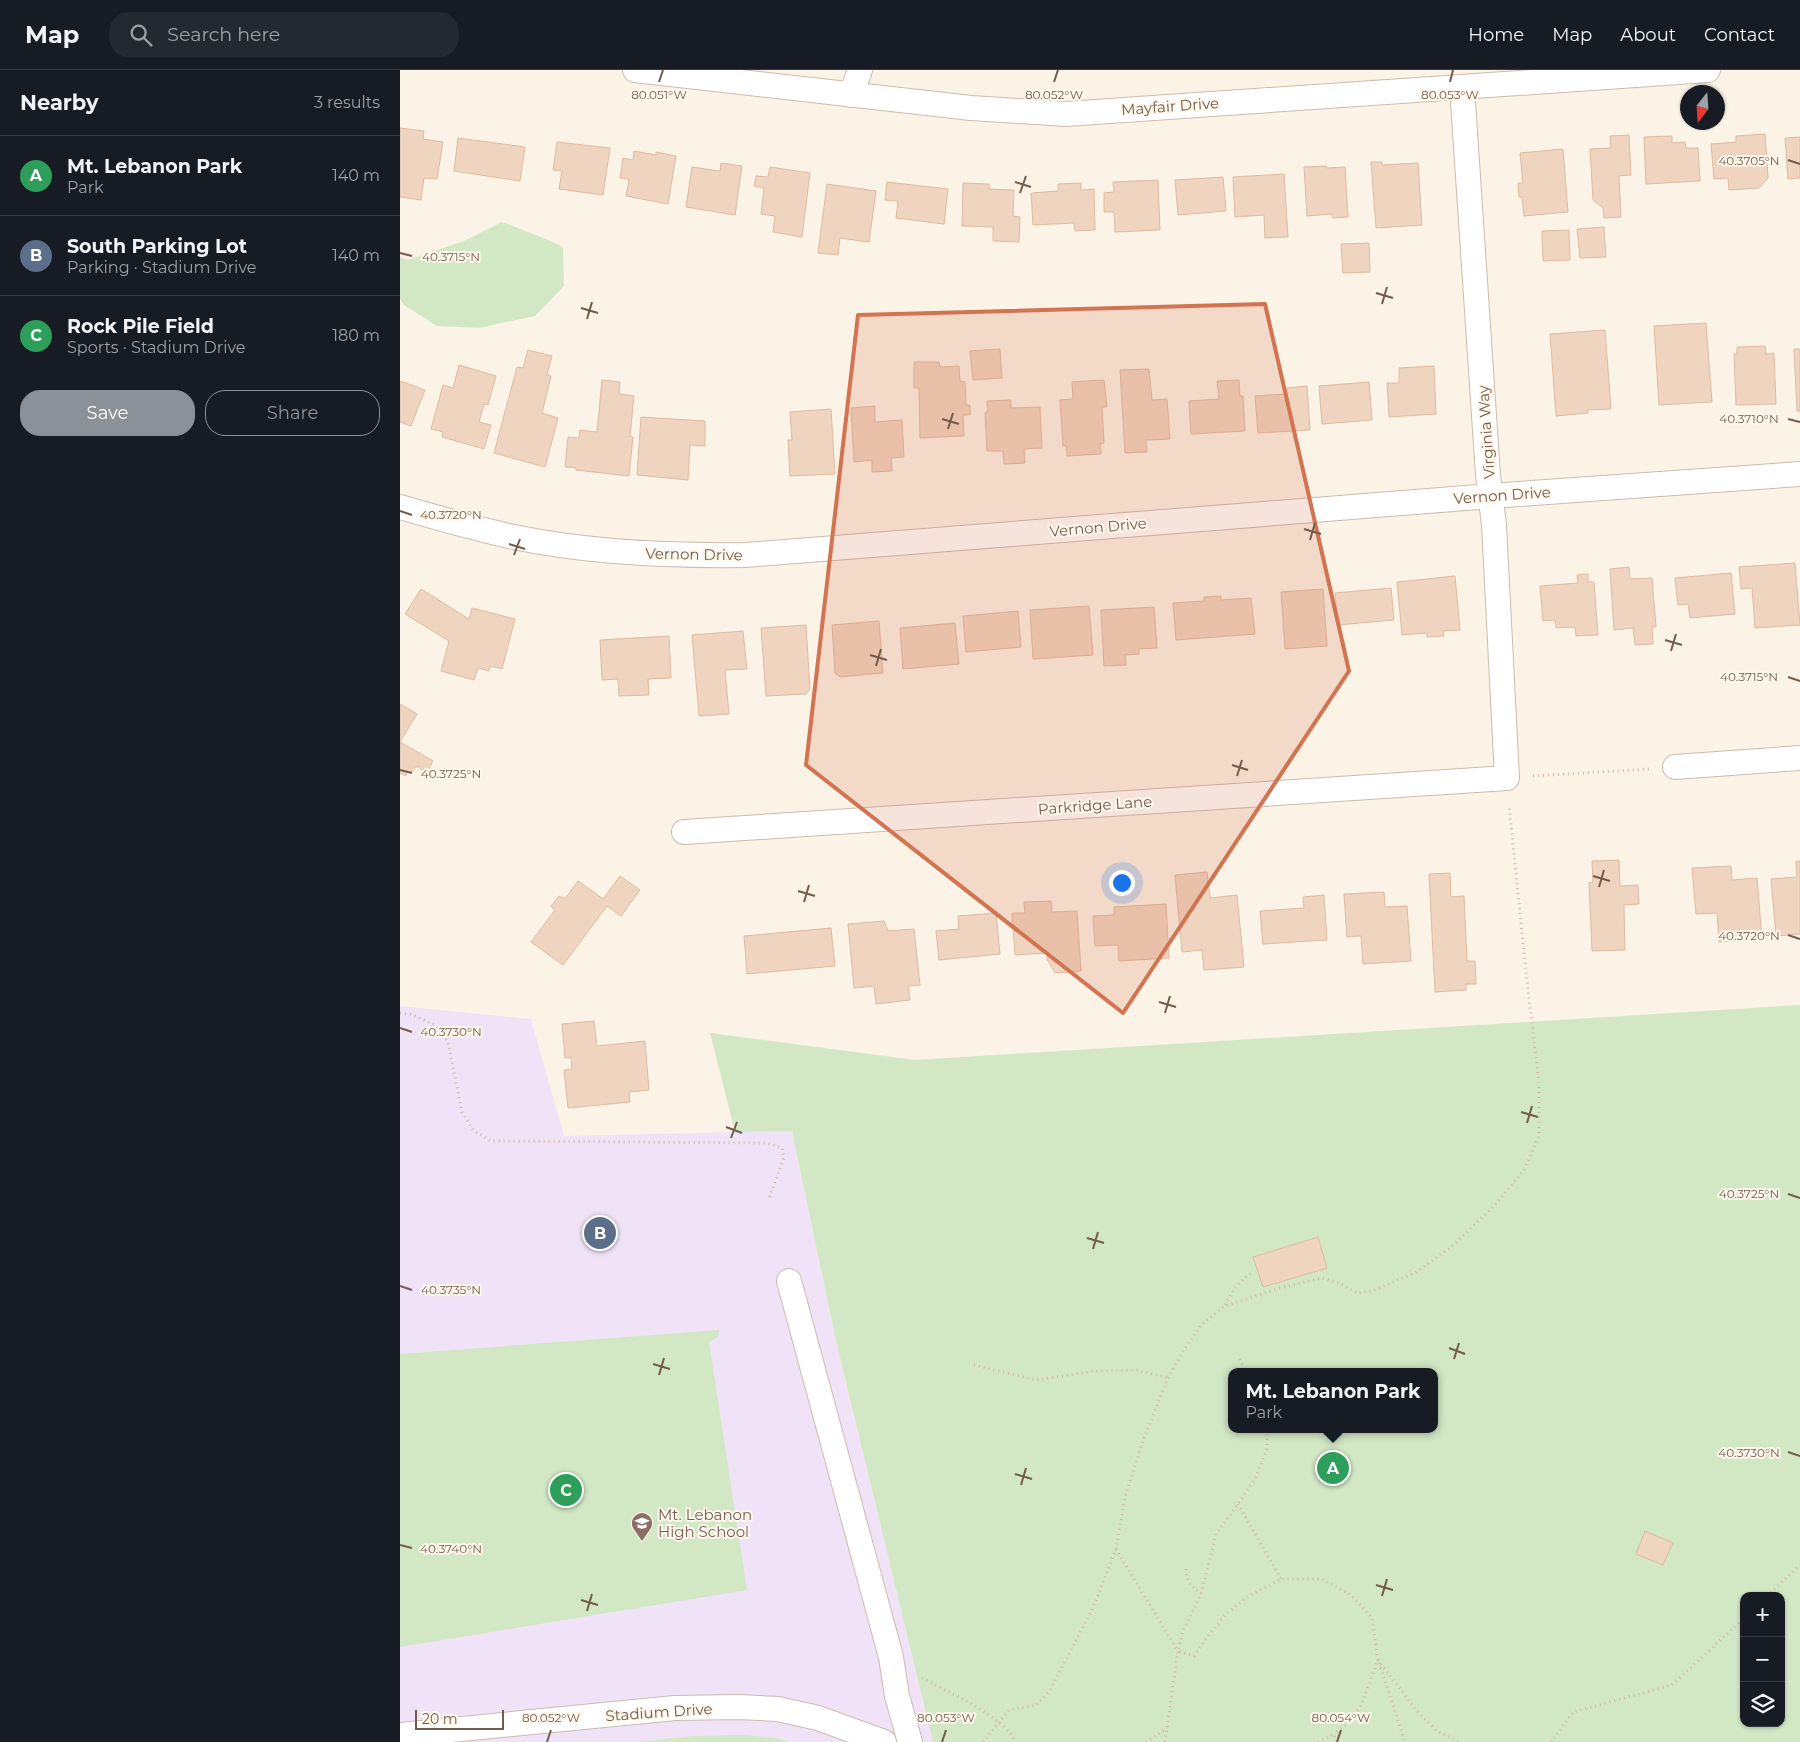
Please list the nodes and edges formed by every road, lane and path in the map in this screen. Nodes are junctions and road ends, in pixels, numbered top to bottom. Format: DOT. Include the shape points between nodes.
graph roads {
  1 [pos="635,70"];
  2 [pos="860,70"];
  3 [pos="1708,70"];
  4 [pos="1462,87"];
  5 [pos="851,94"];
  6 [pos="1800,474"];
  7 [pos="1491,496"];
  8 [pos="400,507"];
  9 [pos="1800,758"];
  10 [pos="1675,767"];
  11 [pos="1506,778"];
  12 [pos="684,832"];
  13 [pos="400,1013"];
  14 [pos="769,1198"];
  15 [pos="1254,1272"];
  16 [pos="790,1281"];
  17 [pos="1225,1306"];
  18 [pos="1240,1359"];
  19 [pos="974,1364"];
  20 [pos="1244,1368"];
  21 [pos="1168,1378"];
  22 [pos="1267,1433"];
  23 [pos="1238,1504"];
  24 [pos="1116,1548"];
  25 [pos="1800,1565"];
  26 [pos="1186,1569"];
  27 [pos="1281,1579"];
  28 [pos="1772,1592"];
  29 [pos="1200,1594"];
  30 [pos="1740,1622"];
  31 [pos="1178,1651"];
  32 [pos="1378,1660"];
  33 [pos="921,1678"];
  34 [pos="999,1722"];
  35 [pos="1168,1728"];
  36 [pos="1334,1734"];
  37 [pos="400,1735"];
  38 [pos="884,1742"];
  39 [pos="910,1742"];
  40 [pos="982,1742"];
  41 [pos="1015,1742"];
  42 [pos="1146,1742"];
  43 [pos="1165,1742"];
  44 [pos="1318,1742"];
  45 [pos="1337,1742"];
  46 [pos="1405,1742"];
  47 [pos="1459,1742"];
  48 [pos="1551,1742"];
  1 -- 5 [label="street, Mayfair Drive"];
  2 -- 5 [label="street"];
  3 -- 4 [label="street, Mayfair Drive"];
  4 -- 5 [label="street, Mayfair Drive" via="1066,114 971,108"];
  4 -- 7 [label="street, Virginia Way"];
  6 -- 7 [label="street, Vernon Drive"];
  7 -- 8 [label="street, Vernon Drive" via="746,555 699,556 632,552 515,538"];
  7 -- 11 [label="street, Virginia Way"];
  9 -- 10 [label="street"];
  10 -- 11 [label="path"];
  11 -- 12 [label="street, Parkridge Lane"];
  11 -- 17 [label="path" via="1539,1083 1539,1136 1524,1170 1487,1213 1451,1247 1415,1273 1372,1291 1357,1293 1322,1278"];
  13 -- 14 [label="path" via="435,1025 448,1042 462,1112 473,1130 491,1141 768,1143 782,1148 784,1158"];
  15 -- 17 [label="path" via="1239,1282"];
  16 -- 39 [label="street" via="891,1657 897,1696"];
  17 -- 21 [label="path" via="1202,1324"];
  18 -- 20 [label="path"];
  19 -- 21 [label="path" via="1036,1380 1095,1370 1137,1370"];
  21 -- 24 [label="path" via="1125,1497"];
  22 -- 23 [label="path" via="1267,1450 1256,1477"];
  23 -- 27 [label="path"];
  23 -- 29 [label="path" via="1216,1534"];
  24 -- 31 [label="path"];
  24 -- 34 [label="path" via="1092,1610 1049,1692 1037,1705 1009,1710"];
  25 -- 28 [label="path"];
  26 -- 29 [label="path" via="1191,1586"];
  27 -- 31 [label="path" via="1247,1597 1226,1614 1194,1656"];
  27 -- 32 [label="path" via="1322,1580 1351,1594 1372,1618"];
  29 -- 31 [label="path" via="1183,1631"];
  30 -- 48 [label="path" via="1672,1685 1573,1712"];
  31 -- 35 [label="path"];
  32 -- 36 [label="path" via="1362,1703 1350,1722"];
  32 -- 46 [label="path"];
  32 -- 47 [label="path" via="1417,1711 1437,1731"];
  33 -- 34 [label="path"];
  34 -- 40 [label="path"];
  34 -- 41 [label="path" via="1012,1733"];
  35 -- 42 [label="path"];
  35 -- 43 [label="path"];
  36 -- 44 [label="path"];
  36 -- 45 [label="path"];
  37 -- 38 [label="street, Stadium Drive" via="675,1708 738,1707 778,1709 818,1718"];
}
